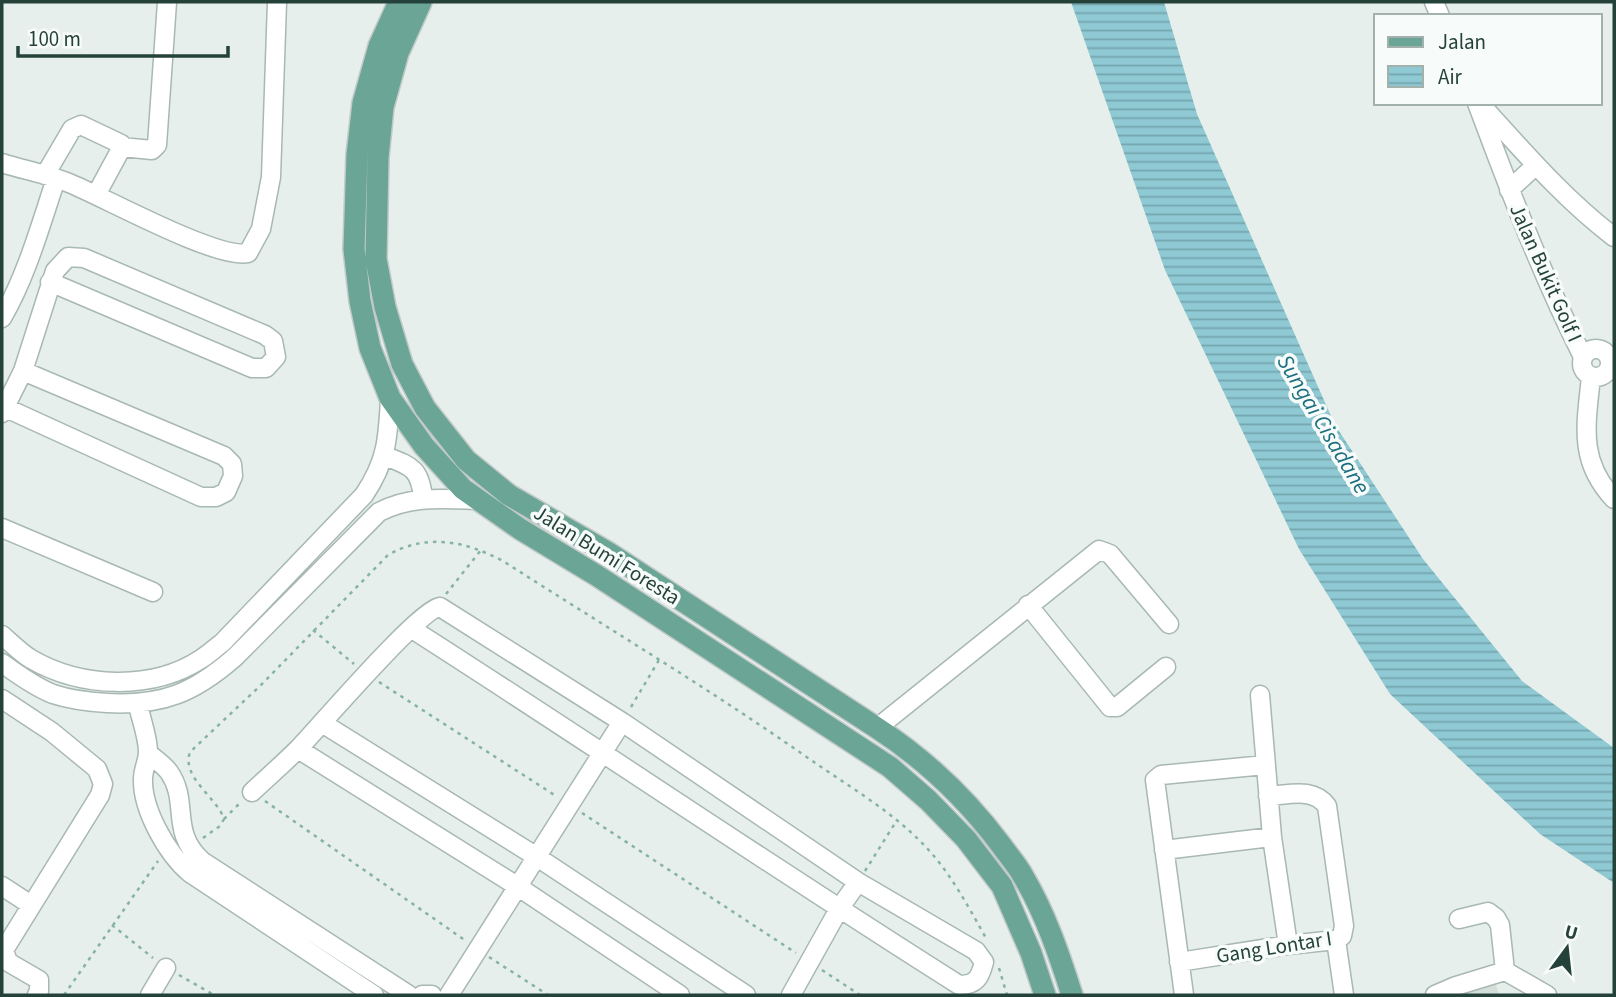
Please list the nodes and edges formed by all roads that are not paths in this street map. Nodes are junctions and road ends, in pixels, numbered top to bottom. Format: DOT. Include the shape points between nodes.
graph roads {
  1 [pos="167,2"];
  2 [pos="277,2"];
  3 [pos="399,2"];
  4 [pos="421,2"];
  5 [pos="1479,105"];
  6 [pos="1480,105"];
  7 [pos="122,147"];
  8 [pos="368,156"];
  9 [pos="2,163"];
  10 [pos="1536,165"];
  11 [pos="51,177"];
  12 [pos="1509,190"];
  13 [pos="96,195"];
  14 [pos="1614,237"];
  15 [pos="50,282"];
  16 [pos="2,318"];
  17 [pos="1583,357"];
  18 [pos="1612,357"];
  19 [pos="23,372"];
  20 [pos="1591,377"];
  21 [pos="390,398"];
  22 [pos="4,411"];
  23 [pos="385,456"];
  24 [pos="423,498"];
  25 [pos="1614,499"];
  26 [pos="480,500"];
  27 [pos="2,528"];
  28 [pos="609,553"];
  29 [pos="307,555"];
  30 [pos="322,570"];
  31 [pos="596,575"];
  32 [pos="153,592"];
  33 [pos="1028,605"];
  34 [pos="1169,624"];
  35 [pos="412,629"];
  36 [pos="2,635"];
  37 [pos="2,663"];
  38 [pos="1166,667"];
  39 [pos="1260,695"];
  40 [pos="2,699"];
  41 [pos="138,705"];
  42 [pos="622,722"];
  43 [pos="322,723"];
  44 [pos="877,728"];
  45 [pos="298,750"];
  46 [pos="602,751"];
  47 [pos="148,753"];
  48 [pos="1265,765"];
  49 [pos="252,792"];
  50 [pos="1268,796"];
  51 [pos="181,827"];
  52 [pos="159,832"];
  53 [pos="1272,836"];
  54 [pos="1164,850"];
  55 [pos="537,857"];
  56 [pos="858,882"];
  57 [pos="2,886"];
  58 [pos="517,886"];
  59 [pos="31,905"];
  60 [pos="839,909"];
  61 [pos="1464,918"];
  62 [pos="1336,940"];
  63 [pos="1287,944"];
  64 [pos="1180,962"];
  65 [pos="166,968"];
  66 [pos="1504,974"];
  67 [pos="37,995"];
  68 [pos="150,995"];
  69 [pos="374,995"];
  70 [pos="409,995"];
  71 [pos="422,995"];
  72 [pos="432,995"];
  73 [pos="449,995"];
  74 [pos="680,995"];
  75 [pos="746,995"];
  76 [pos="791,995"];
  77 [pos="1045,995"];
  78 [pos="1072,995"];
  79 [pos="1184,995"];
  80 [pos="1344,995"];
  81 [pos="1434,995"];
  82 [pos="1521,995"];
  83 [pos="1547,995"];
  1 -- 7 [label="street" via="157,145 152,150"];
  2 -- 13 [label="street" via="271,177 261,229 247,253 239,255 197,242"];
  3 -- 8 [label="main road, Jalan Bumi Foresta" via="379,46 363,103"];
  4 -- 8 [label="main road, Jalan Bumi Foresta" via="398,53"];
  5 -- 12 [label="street, Jalan Bukit Golf I"];
  6 -- 10 [label="street, Jalan Bukit Golf I"];
  7 -- 11 [label="street" via="76,126"];
  7 -- 13 [label="street"];
  8 -- 21 [label="main road, Jalan Bumi Foresta" via="354,249 370,348"];
  8 -- 28 [label="main road, Jalan Bumi Foresta" via="376,259 385,307 402,364 425,408 485,477"];
  9 -- 11 [label="street"];
  10 -- 12 [label="street, Jalan Bukit Golf I"];
  10 -- 14 [label="street, Jalan Bukit Golf I"];
  11 -- 13 [label="street"];
  11 -- 16 [label="street" via="28,266"];
  12 -- 17 [label="street, Jalan Bukit Golf I"];
  15 -- 15 [label="street" via="62,261 84,258 265,335 273,341 276,357 266,368 252,368"];
  15 -- 19 [label="street"];
  17 -- 18 [label="street" via="1594,349"];
  17 -- 20 [label="street" via="1582,366"];
  18 -- 20 [label="street" via="1604,375"];
  19 -- 22 [label="street"];
  19 -- 22 [label="street" via="223,456 232,464 226,492 201,497"];
  20 -- 25 [label="street" via="1586,429 1589,460"];
  21 -- 23 [label="street"];
  21 -- 26 [label="main road, Jalan Bumi Foresta" via="424,446 463,489"];
  23 -- 24 [label="street" via="415,471"];
  23 -- 29 [label="street" via="364,495"];
  24 -- 26 [label="street"];
  24 -- 30 [label="street" via="379,512"];
  26 -- 31 [label="main road, Jalan Bumi Foresta"];
  27 -- 32 [label="street"];
  28 -- 31 [label="main road"];
  28 -- 44 [label="main road, Jalan Bumi Foresta"];
  29 -- 30 [label="street"];
  29 -- 36 [label="street" via="222,643 200,660 162,676 99,682 59,673 29,658"];
  30 -- 41 [label="street" via="212,677 180,694"];
  31 -- 77 [label="main road, Jalan Bumi Foresta" via="890,767 928,800 1002,886"];
  33 -- 34 [label="street" via="1102,550"];
  33 -- 38 [label="street" via="1110,706 1117,707"];
  33 -- 44 [label="street"];
  35 -- 42 [label="street" via="435,608 445,609"];
  35 -- 43 [label="street"];
  35 -- 46 [label="street"];
  37 -- 41 [label="street" via="51,693 88,702"];
  39 -- 48 [label="street"];
  40 -- 59 [label="street" via="97,769 103,784 100,796"];
  41 -- 47 [label="street"];
  42 -- 46 [label="street"];
  42 -- 56 [label="street"];
  43 -- 45 [label="street"];
  43 -- 55 [label="street"];
  44 -- 78 [label="main road, Jalan Bumi Foresta" via="948,782 1023,875 1054,940"];
  45 -- 49 [label="street"];
  45 -- 58 [label="street"];
  46 -- 55 [label="street"];
  46 -- 60 [label="street"];
  47 -- 51 [label="street" via="175,784"];
  47 -- 52 [label="street" via="144,791"];
  48 -- 50 [label="street"];
  48 -- 54 [label="street" via="1161,775 1155,780"];
  50 -- 53 [label="street"];
  50 -- 62 [label="street, Gang Lontar I" via="1309,793 1327,806 1344,926"];
  51 -- 52 [label="street"];
  51 -- 70 [label="street" via="187,844 202,861"];
  52 -- 69 [label="street" via="190,873"];
  53 -- 54 [label="street"];
  53 -- 63 [label="street"];
  54 -- 64 [label="street"];
  55 -- 58 [label="street"];
  55 -- 75 [label="street"];
  56 -- 60 [label="street"];
  56 -- 60 [label="street" via="976,951 984,962 978,979 971,985 959,985"];
  57 -- 59 [label="street"];
  58 -- 73 [label="street"];
  58 -- 74 [label="street"];
  59 -- 67 [label="street" via="4,956 39,979"];
  60 -- 76 [label="street"];
  61 -- 66 [label="street" via="1488,912 1496,918"];
  62 -- 63 [label="street, Gang Lontar I"];
  62 -- 80 [label="street"];
  63 -- 64 [label="street, Gang Lontar I"];
  64 -- 79 [label="street"];
  65 -- 68 [label="street"];
  66 -- 81 [label="street"];
  66 -- 82 [label="street"];
  66 -- 83 [label="street"];
  71 -- 72 [label="street"];
}
